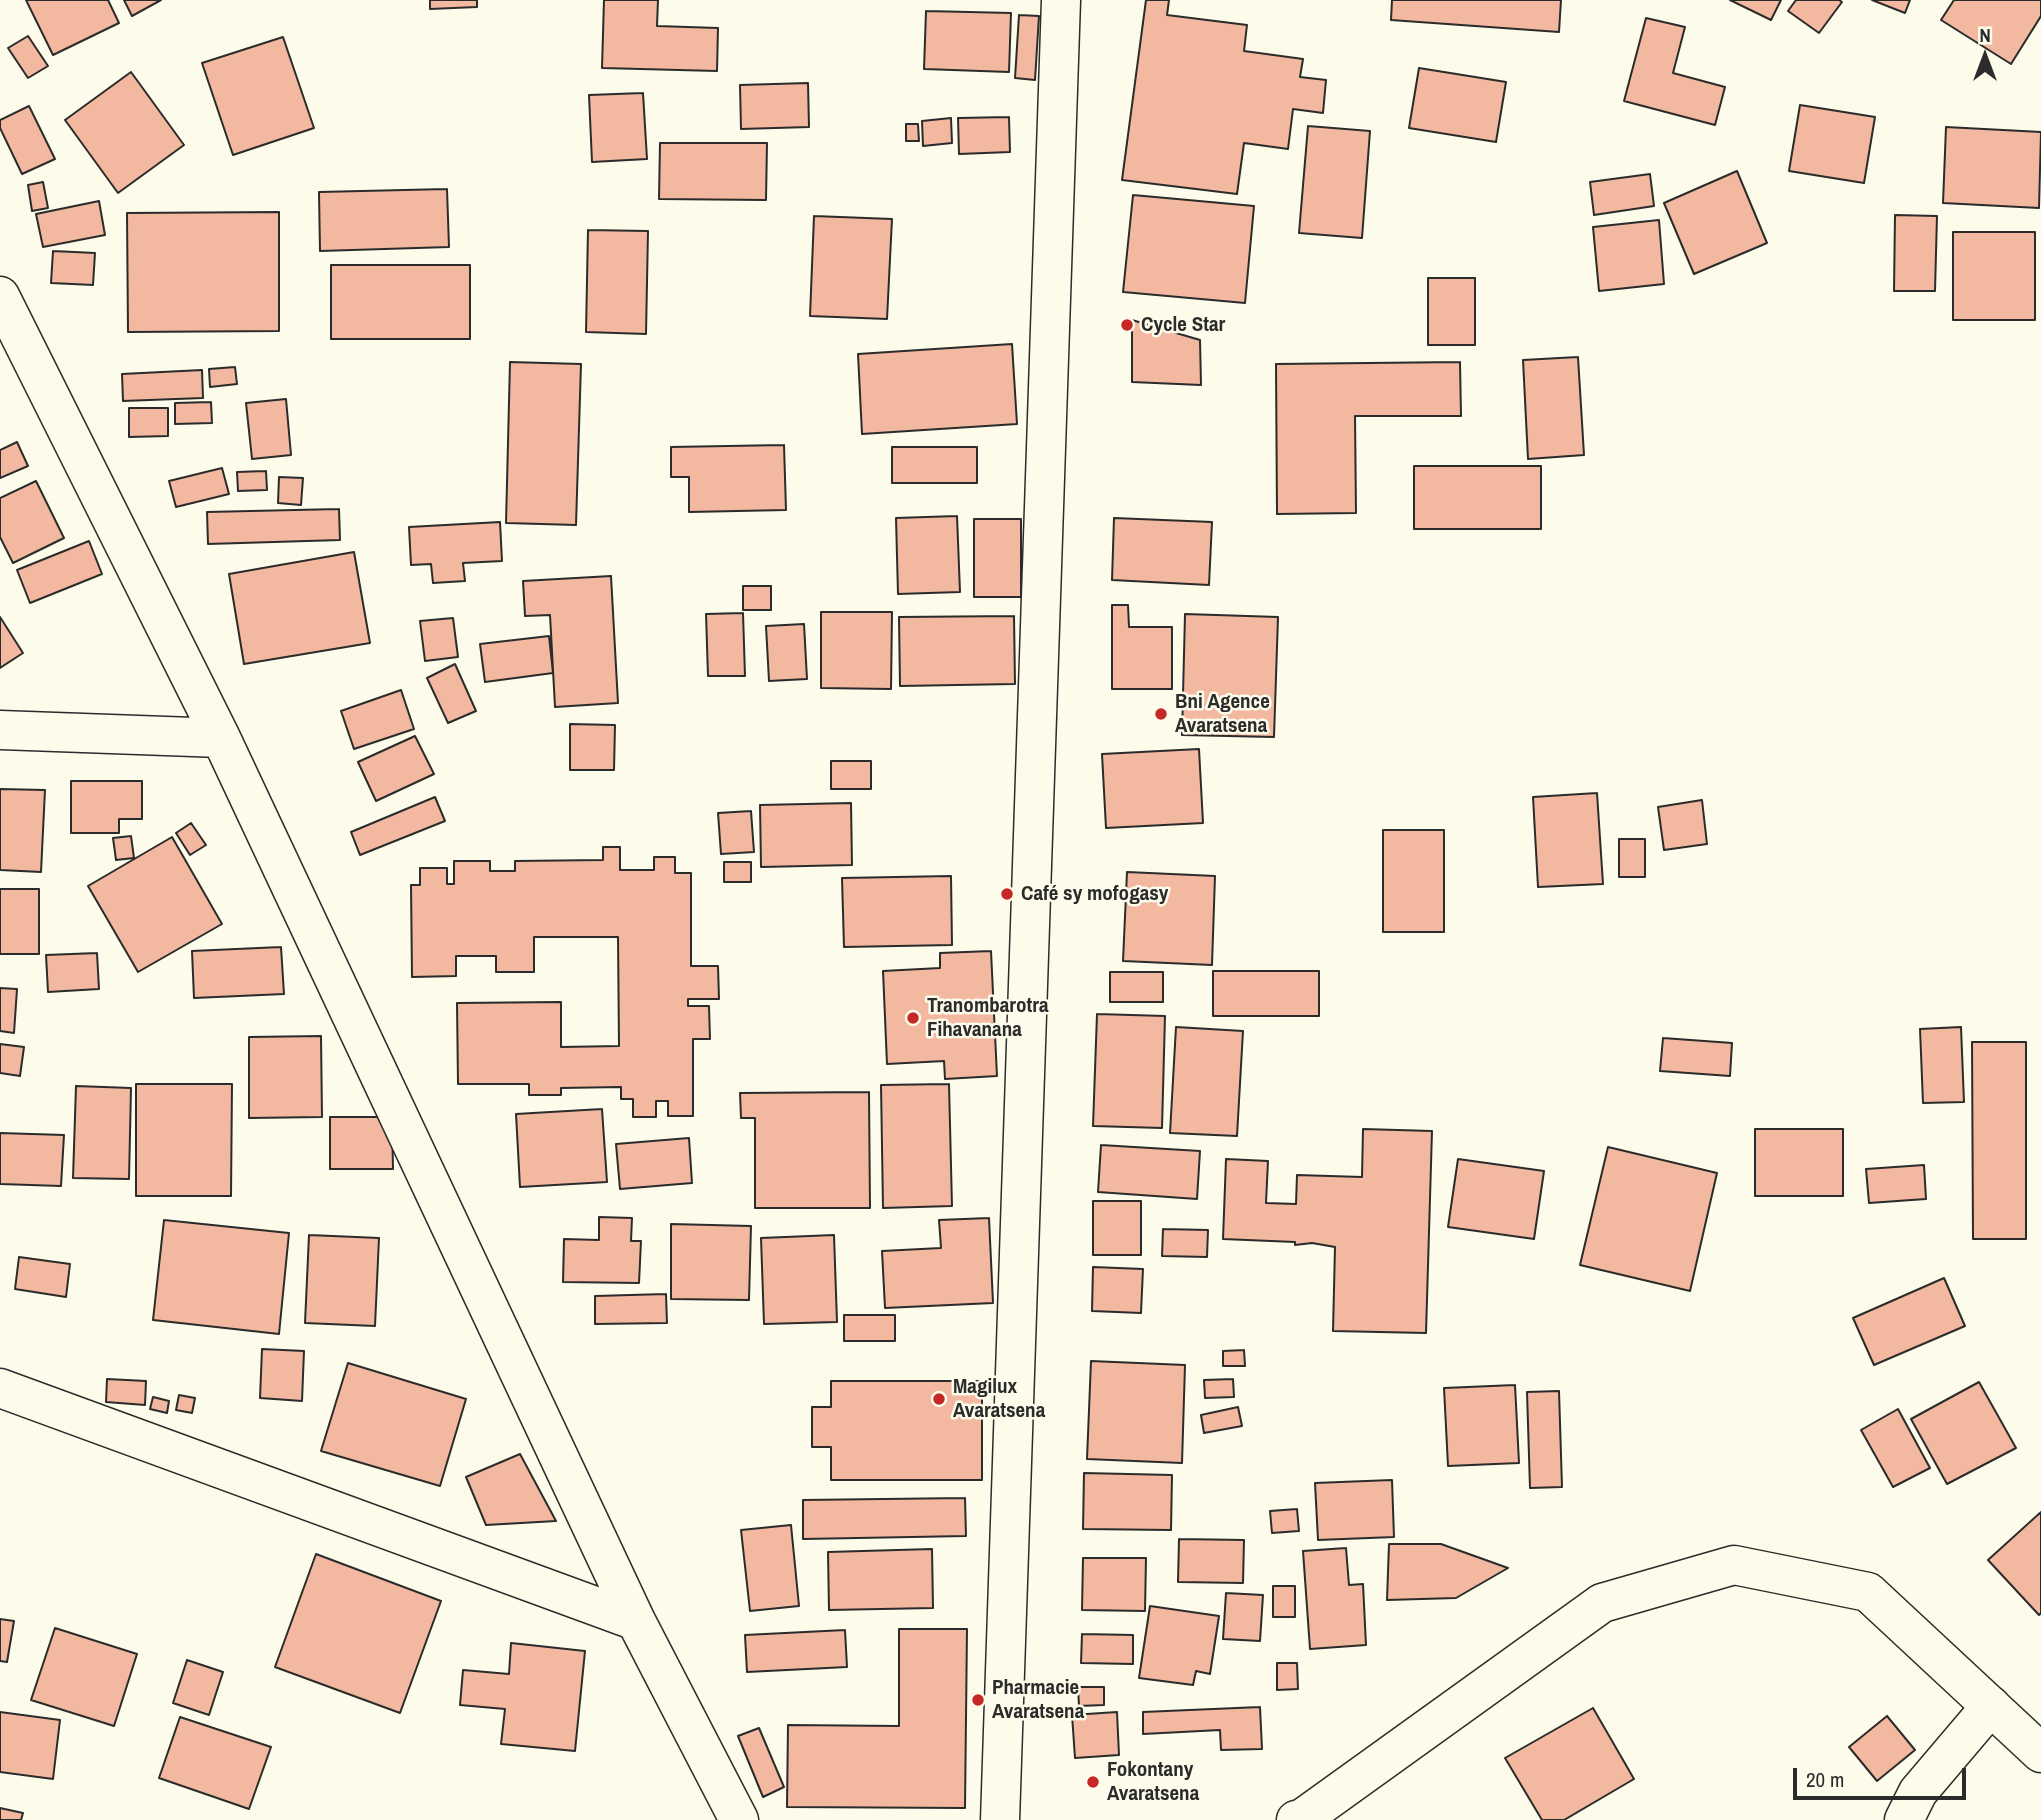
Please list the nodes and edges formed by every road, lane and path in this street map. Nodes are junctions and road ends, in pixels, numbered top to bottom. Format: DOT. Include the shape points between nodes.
graph roads {
  1 [pos="1060,0"];
  2 [pos="0,296"];
  3 [pos="0,730"];
  4 [pos="221,738"];
  5 [pos="0,1388"];
  6 [pos="636,1621"];
  7 [pos="1991,1706"];
  8 [pos="2041,1753"];
  9 [pos="739,1820"];
  10 [pos="1000,1820"];
  11 [pos="1296,1820"];
  12 [pos="1904,1820"];
  1 -- 10 [label="street"];
  2 -- 4 [label="street"];
  3 -- 4 [label="street"];
  4 -- 6 [label="street"];
  5 -- 6 [label="street"];
  6 -- 9 [label="street"];
  7 -- 8 [label="street"];
  7 -- 11 [label="street" via="1868,1592 1734,1565 1602,1602"];
  7 -- 12 [label="street" via="1918,1792"];
}
